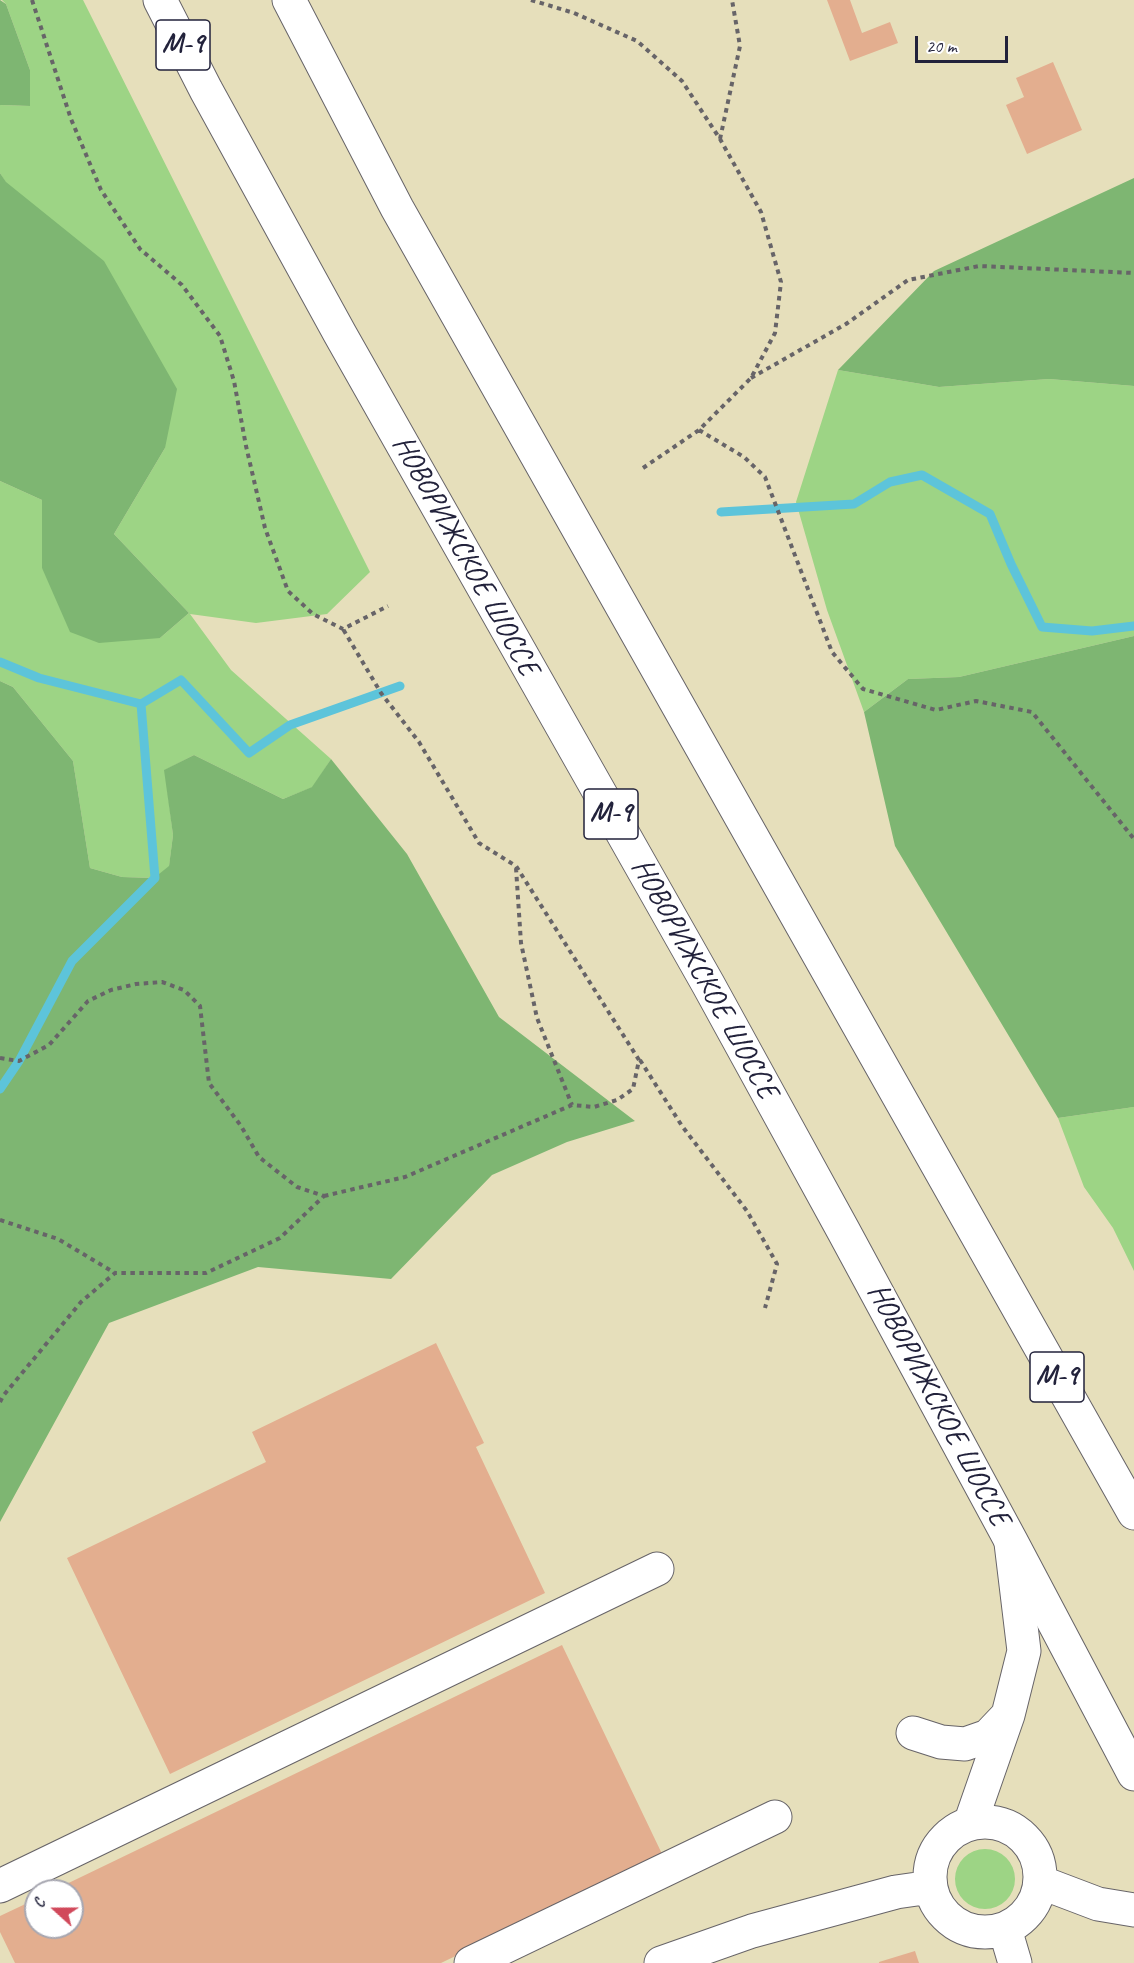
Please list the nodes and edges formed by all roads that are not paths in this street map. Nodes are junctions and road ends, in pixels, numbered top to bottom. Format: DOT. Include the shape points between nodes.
graph roads {
  1 [pos="160,0"];
  2 [pos="290,0"];
  3 [pos="1134,1513"];
  4 [pos="1011,1541"];
  5 [pos="657,1569"];
  6 [pos="1008,1715"];
  7 [pos="913,1733"];
  8 [pos="1134,1774"];
  9 [pos="775,1817"];
  10 [pos="950,1829"];
  11 [pos="1040,1882"];
  12 [pos="0,1886"];
  13 [pos="931,1887"];
  14 [pos="1134,1910"];
  15 [pos="1005,1929"];
  16 [pos="471,1963"];
  17 [pos="661,1963"];
  18 [pos="1015,1963"];
  1 -- 4 [label="main road, НОВОРИЖСКОЕ ШОССЕ / М-9" via="334,324 714,994"];
  2 -- 3 [label="main road, М-9" via="397,208"];
  4 -- 6 [label="main road" via="1024,1651"];
  4 -- 8 [label="main road, НОВОРИЖСКОЕ ШОССЕ / М-9"];
  5 -- 12 [label="main road"];
  6 -- 7 [label="main road" via="988,1736 965,1744 941,1742"];
  6 -- 10 [label="main road"];
  9 -- 16 [label="main road"];
  10 -- 11 [label="main road" via="988,1822 1021,1834 1039,1864"];
  10 -- 13 [label="main road" via="934,1856"];
  11 -- 14 [label="main road" via="1098,1904"];
  11 -- 15 [label="main road" via="1029,1910"];
  13 -- 15 [label="main road" via="936,1902 958,1926 989,1933"];
  13 -- 17 [label="main road" via="896,1892 752,1931"];
  15 -- 18 [label="main road"];
}
